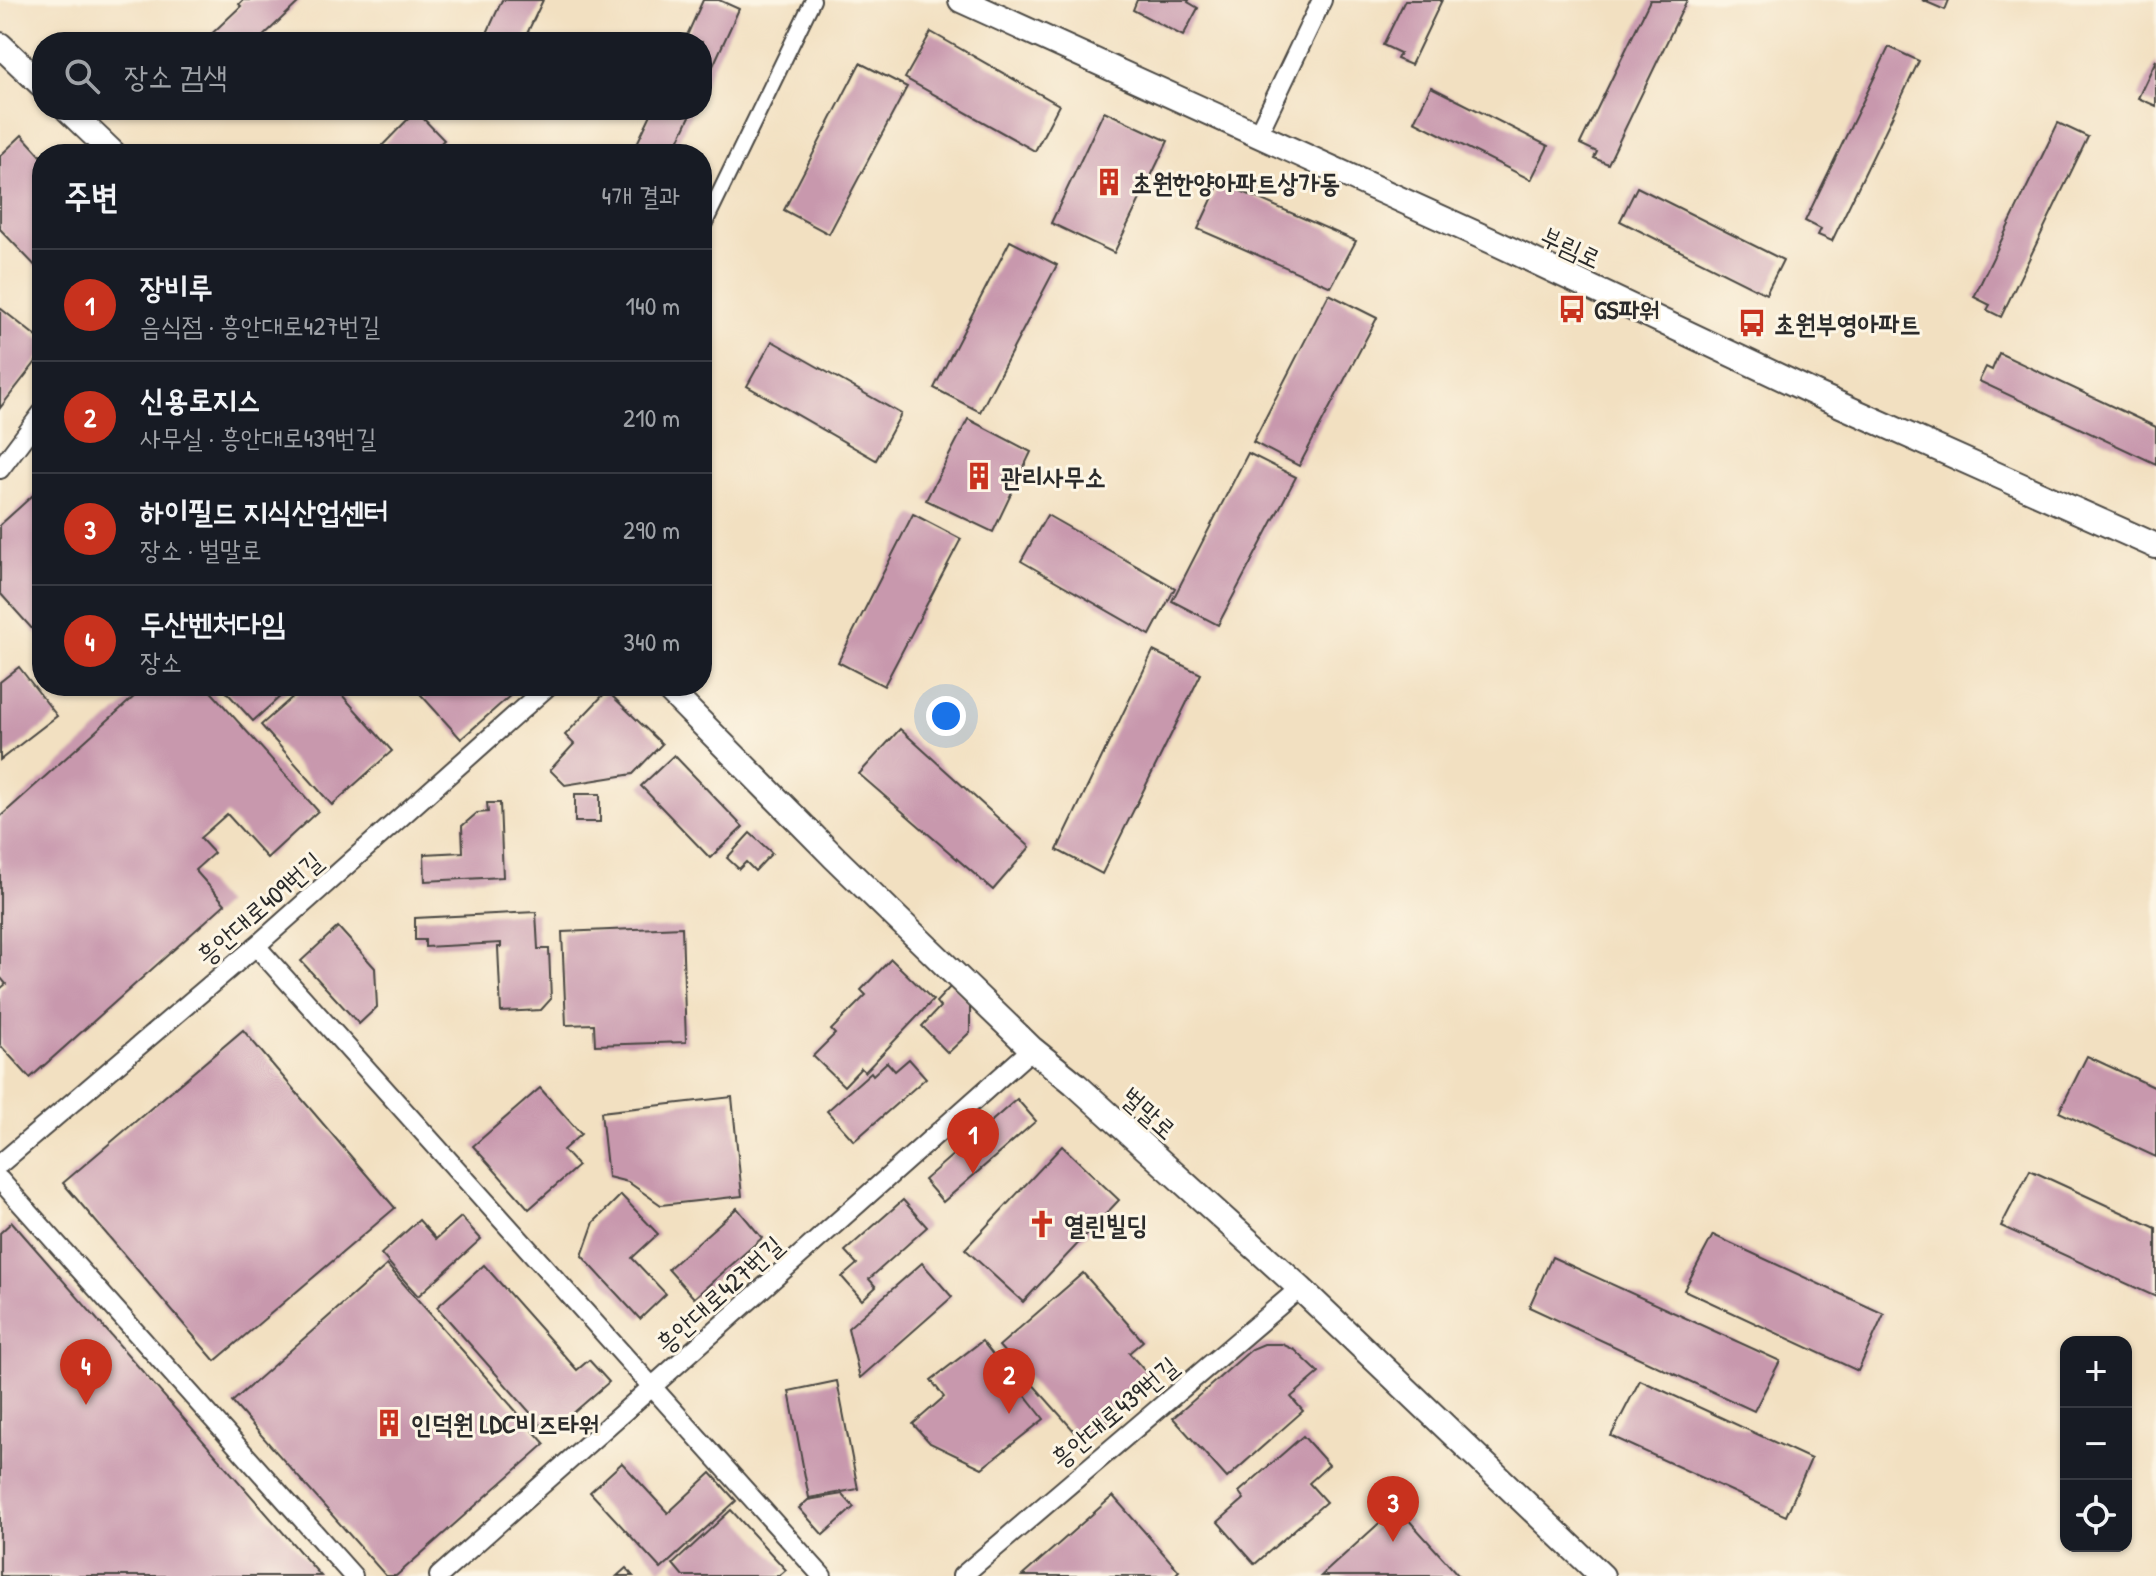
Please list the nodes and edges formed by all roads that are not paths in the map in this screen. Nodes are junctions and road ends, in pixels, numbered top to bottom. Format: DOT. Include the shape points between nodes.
graph roads {
  1 [pos="813,0"];
  2 [pos="961,0"];
  3 [pos="1322,0"];
  4 [pos="0,45"];
  5 [pos="32,75"];
  6 [pos="78,120"];
  7 [pos="1258,134"];
  8 [pos="104,144"];
  9 [pos="712,208"];
  10 [pos="32,426"];
  11 [pos="0,469"];
  12 [pos="2156,546"];
  13 [pos="537,696"];
  14 [pos="675,696"];
  15 [pos="256,946"];
  16 [pos="1032,1049"];
  17 [pos="0,1164"];
  18 [pos="0,1180"];
  19 [pos="1300,1288"];
  20 [pos="653,1388"];
  21 [pos="353,1576"];
  22 [pos="439,1576"];
  23 [pos="822,1576"];
  24 [pos="962,1576"];
  25 [pos="1602,1576"];
  1 -- 9 [label="street"];
  2 -- 7 [label="street, 부림로"];
  3 -- 7 [label="street"];
  4 -- 5 [label="street"];
  6 -- 8 [label="street"];
  7 -- 12 [label="street, 부림로"];
  10 -- 11 [label="street"];
  13 -- 15 [label="street, 흥안대로409번길"];
  14 -- 16 [label="street, 벌말로"];
  15 -- 17 [label="street, 흥안대로409번길"];
  15 -- 20 [label="street"];
  16 -- 19 [label="street, 벌말로"];
  16 -- 20 [label="street, 흥안대로427번길"];
  18 -- 21 [label="street"];
  19 -- 24 [label="street, 흥안대로439번길"];
  19 -- 25 [label="street, 벌말로"];
  20 -- 22 [label="street, 흥안대로427번길"];
  20 -- 23 [label="street"];
}
